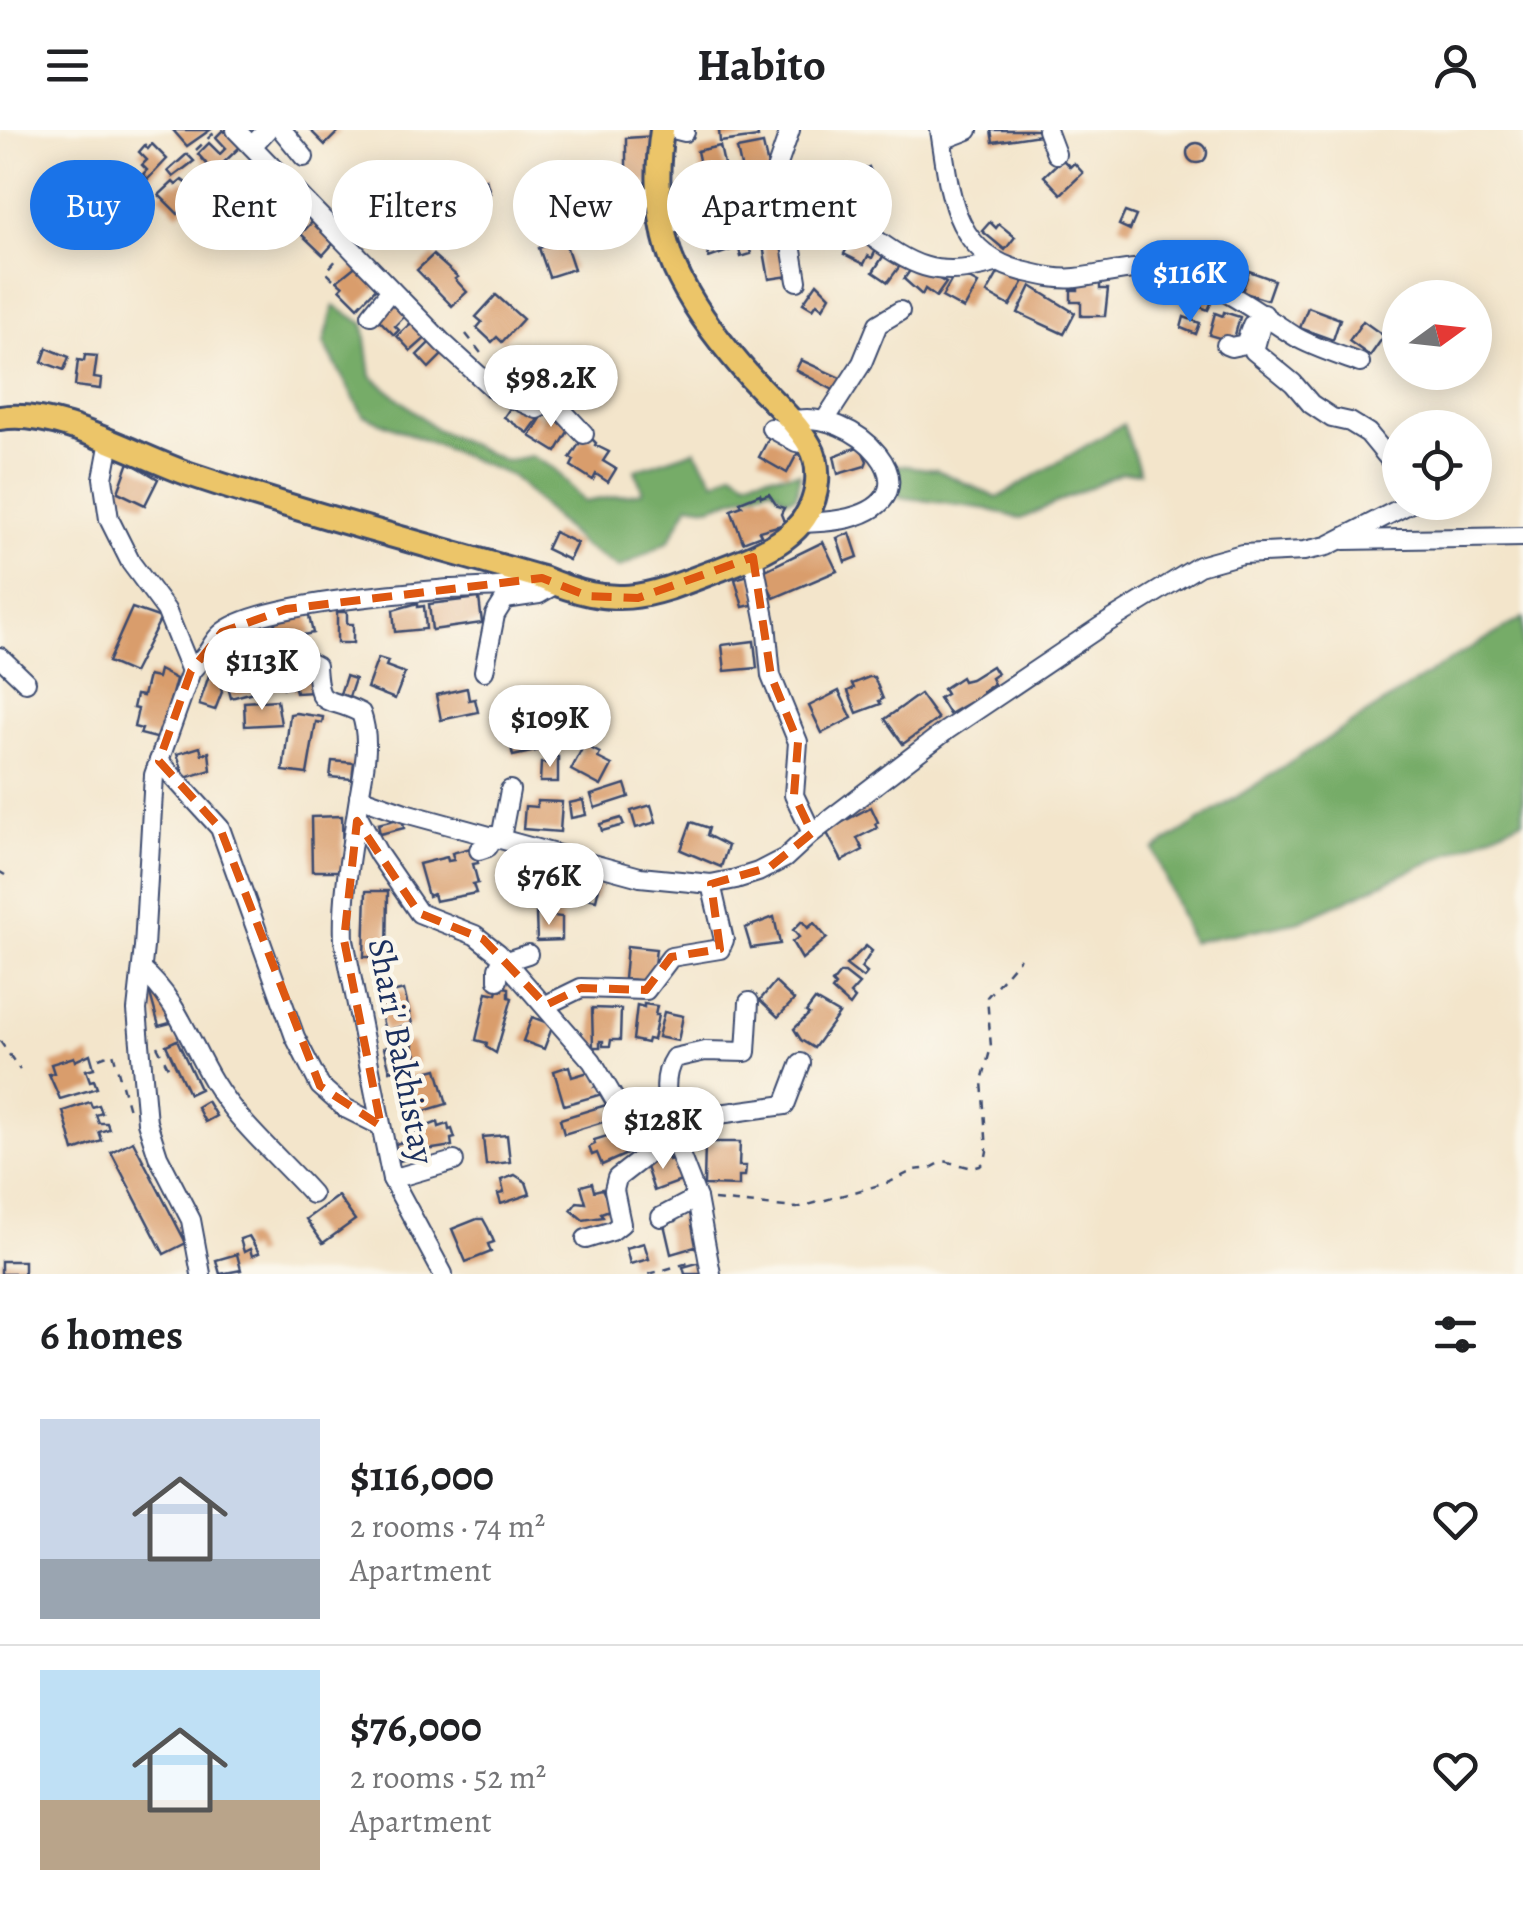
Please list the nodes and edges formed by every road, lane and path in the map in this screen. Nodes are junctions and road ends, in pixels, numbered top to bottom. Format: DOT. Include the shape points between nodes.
graph roads {
  1 [pos="218,130"];
  2 [pos="236,130"];
  3 [pos="267,130"];
  4 [pos="281,130"];
  5 [pos="790,130"];
  6 [pos="968,130"];
  7 [pos="1047,130"];
  8 [pos="674,131"];
  9 [pos="941,135"];
  10 [pos="255,149"];
  11 [pos="196,150"];
  12 [pos="1056,154"];
  13 [pos="304,157"];
  14 [pos="780,160"];
  15 [pos="665,185"];
  16 [pos="647,190"];
  17 [pos="332,223"];
  18 [pos="329,224"];
  19 [pos="667,224"];
  20 [pos="664,225"];
  21 [pos="332,227"];
  22 [pos="345,250"];
  23 [pos="352,250"];
  24 [pos="792,250"];
  25 [pos="887,250"];
  26 [pos="996,264"];
  27 [pos="333,278"];
  28 [pos="797,281"];
  29 [pos="390,291"];
  30 [pos="900,311"];
  31 [pos="1260,312"];
  32 [pos="370,315"];
  33 [pos="1226,345"];
  34 [pos="1360,364"];
  35 [pos="0,418"];
  36 [pos="825,420"];
  37 [pos="781,424"];
  38 [pos="584,434"];
  39 [pos="110,441"];
  40 [pos="1382,450"];
  41 [pos="1382,518"];
  42 [pos="802,524"];
  43 [pos="1523,537"];
  44 [pos="1338,540"];
  45 [pos="754,556"];
  46 [pos="549,581"];
  47 [pos="208,653"];
  48 [pos="0,657"];
  49 [pos="484,670"];
  50 [pos="192,671"];
  51 [pos="26,682"];
  52 [pos="159,761"];
  53 [pos="510,790"];
  54 [pos="358,806"];
  55 [pos="812,833"];
  56 [pos="498,837"];
  57 [pos="479,850"];
  58 [pos="711,884"];
  59 [pos="528,954"];
  60 [pos="1020,958"];
  61 [pos="505,960"];
  62 [pos="142,970"];
  63 [pos="498,980"];
  64 [pos="749,1002"];
  65 [pos="546,1004"];
  66 [pos="0,1042"];
  67 [pos="99,1058"];
  68 [pos="801,1062"];
  69 [pos="20,1070"];
  70 [pos="147,1122"];
  71 [pos="381,1126"];
  72 [pos="670,1134"];
  73 [pos="454,1161"];
  74 [pos="392,1178"];
  75 [pos="312,1194"];
  76 [pos="697,1198"];
  77 [pos="661,1216"];
  78 [pos="586,1239"];
  79 [pos="709,1266"];
  80 [pos="201,1274"];
  81 [pos="443,1274"];
  82 [pos="649,1274"];
  1 -- 11 [label="path"];
  2 -- 10 [label="street"];
  3 -- 10 [label="street"];
  4 -- 10 [label="street"];
  4 -- 13 [label="street"];
  5 -- 14 [label="street"];
  6 -- 9 [label="street"];
  7 -- 12 [label="street"];
  8 -- 15 [label="main road"];
  9 -- 26 [label="street" via="964,230"];
  10 -- 18 [label="street"];
  15 -- 16 [label="street"];
  15 -- 20 [label="main road"];
  17 -- 18 [label="path"];
  18 -- 21 [label="street"];
  19 -- 20 [label="street"];
  20 -- 37 [label="main road" via="679,278"];
  22 -- 27 [label="path" via="326,272"];
  23 -- 29 [label="street"];
  24 -- 28 [label="street"];
  25 -- 26 [label="street" via="948,272"];
  26 -- 31 [label="street" via="1072,279 1138,266 1178,272"];
  29 -- 32 [label="street"];
  29 -- 38 [label="street" via="417,309 496,391 537,409 553,400"];
  30 -- 36 [label="street" via="878,324 862,364"];
  31 -- 33 [label="street" via="1245,344"];
  31 -- 34 [label="street" via="1295,336"];
  31 -- 40 [label="street" via="1254,351 1311,404 1368,433"];
  35 -- 39 [label="main road" via="79,429"];
  36 -- 37 [label="street" via="810,416"];
  36 -- 42 [label="street" via="878,451 889,486 864,512"];
  37 -- 42 [label="main road" via="809,444 816,460 816,492"];
  39 -- 46 [label="main road" via="222,484"];
  39 -- 50 [label="street" via="102,478 109,519 166,610"];
  41 -- 44 [label="street"];
  42 -- 45 [label="main road"];
  43 -- 44 [label="street"];
  44 -- 55 [label="street" via="1199,566 947,730"];
  45 -- 46 [label="main road" via="638,598 588,596"];
  45 -- 55 [label="street" via="771,676 798,742 794,795"];
  46 -- 47 [label="street" via="286,609 222,632"];
  46 -- 49 [label="street" via="540,594 505,599 495,615"];
  47 -- 50 [label="street"];
  47 -- 54 [label="street, Shari' Bakhistay" via="222,658 272,647 316,666 320,695 361,712 366,740"];
  48 -- 51 [label="street"];
  50 -- 52 [label="street"];
  52 -- 62 [label="street"];
  52 -- 71 [label="street" via="220,828 295,1037 320,1086"];
  53 -- 56 [label="street"];
  54 -- 56 [label="street"];
  54 -- 61 [label="street" via="379,855 419,913 475,934"];
  54 -- 71 [label="street, Shari' Bakhistay" via="344,940"];
  55 -- 58 [label="street" via="770,867"];
  56 -- 57 [label="street"];
  56 -- 58 [label="street" via="640,876"];
  58 -- 65 [label="street" via="724,940 720,949 672,957 646,990 581,988"];
  59 -- 61 [label="street"];
  60 -- 76 [label="path" via="987,996 987,1150 980,1166 944,1161 797,1208"];
  61 -- 63 [label="street"];
  61 -- 65 [label="street"];
  62 -- 70 [label="street" via="136,1010"];
  62 -- 75 [label="street" via="177,1012 214,1083"];
  64 -- 72 [label="street" via="746,1052 684,1055 669,1066"];
  65 -- 72 [label="street" via="592,1061 626,1119 650,1135"];
  66 -- 69 [label="path"];
  67 -- 70 [label="path" via="112,1053 132,1122"];
  68 -- 72 [label="street" via="785,1106 698,1116"];
  70 -- 80 [label="street" via="190,1220"];
  71 -- 74 [label="street, Shari' Bakhistay"];
  72 -- 76 [label="street"];
  72 -- 78 [label="street" via="617,1178 621,1224"];
  73 -- 74 [label="street"];
  74 -- 81 [label="street, Shari' Bakhistay"];
  76 -- 77 [label="street"];
  76 -- 79 [label="street"];
  79 -- 82 [label="path"];
}
